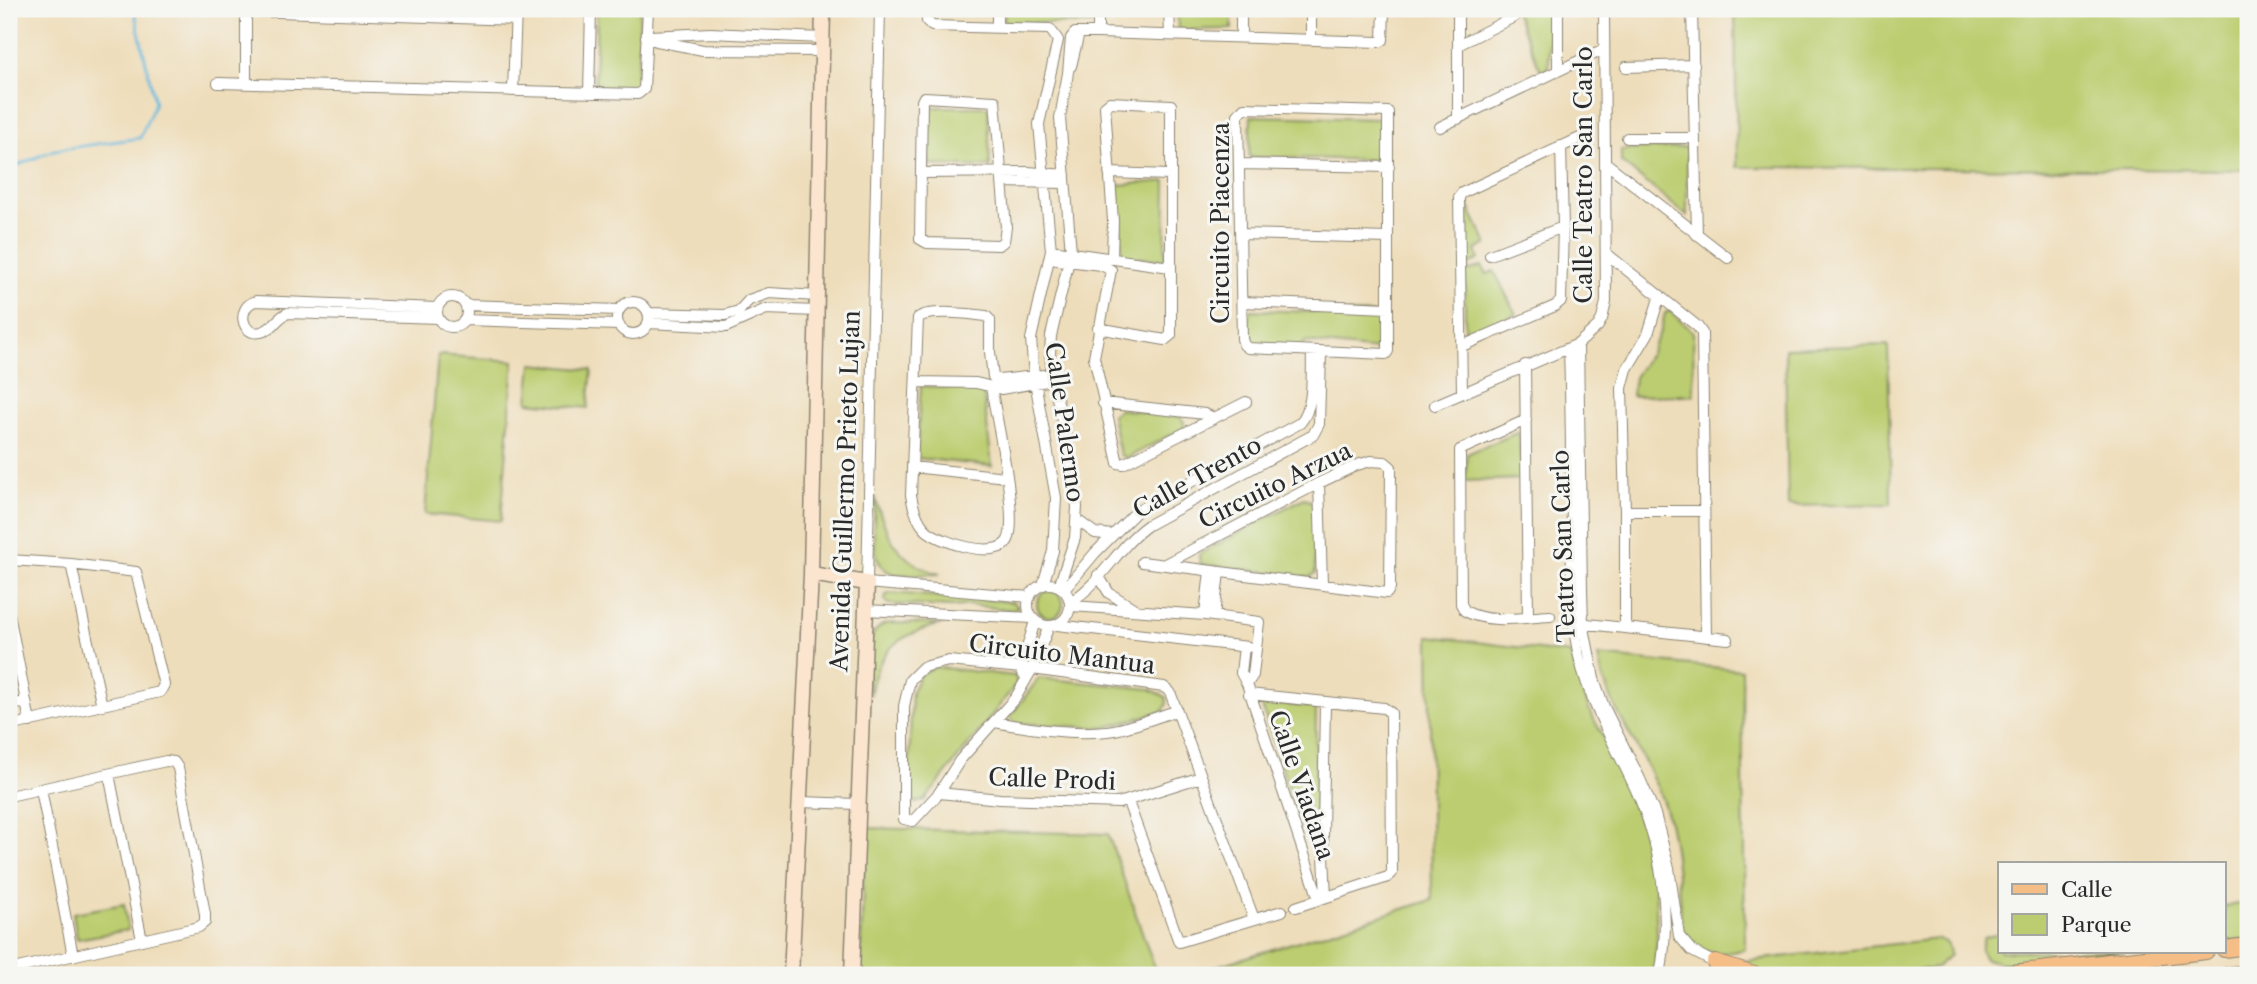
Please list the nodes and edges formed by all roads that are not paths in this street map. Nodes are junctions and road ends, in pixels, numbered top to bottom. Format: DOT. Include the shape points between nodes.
graph roads {
  1 [pos="591,9"];
  2 [pos="648,9"];
  3 [pos="823,9"];
  4 [pos="880,9"];
  5 [pos="927,9"];
  6 [pos="997,9"];
  7 [pos="1098,9"];
  8 [pos="1170,9"];
  9 [pos="1241,9"];
  10 [pos="1311,9"];
  11 [pos="1384,9"];
  12 [pos="1458,9"];
  13 [pos="1558,9"];
  14 [pos="1604,9"];
  15 [pos="1692,9"];
  16 [pos="248,10"];
  17 [pos="335,11"];
  18 [pos="418,13"];
  19 [pos="516,14"];
  20 [pos="1514,17"];
  21 [pos="997,28"];
  22 [pos="728,33"];
  23 [pos="1098,33"];
  24 [pos="765,35"];
  25 [pos="1170,35"];
  26 [pos="646,37"];
  27 [pos="1241,37"];
  28 [pos="1311,40"];
  29 [pos="822,44"];
  30 [pos="1458,45"];
  31 [pos="1604,49"];
  32 [pos="728,50"];
  33 [pos="765,50"];
  34 [pos="1053,58"];
  35 [pos="1071,60"];
  36 [pos="1694,65"];
  37 [pos="1626,66"];
  38 [pos="1558,71"];
  39 [pos="218,83"];
  40 [pos="246,83"];
  41 [pos="513,91"];
  42 [pos="589,93"];
  43 [pos="1458,119"];
  44 [pos="1440,128"];
  45 [pos="1582,137"];
  46 [pos="1627,138"];
  47 [pos="1695,138"];
  48 [pos="1561,146"];
  49 [pos="1606,163"];
  50 [pos="1240,164"];
  51 [pos="1389,167"];
  52 [pos="921,173"];
  53 [pos="1109,173"];
  54 [pos="1170,175"];
  55 [pos="1002,177"];
  56 [pos="1044,177"];
  57 [pos="1065,179"];
  58 [pos="1563,227"];
  59 [pos="1242,234"];
  60 [pos="1697,235"];
  61 [pos="1388,238"];
  62 [pos="1607,254"];
  63 [pos="1051,255"];
  64 [pos="1490,255"];
  65 [pos="1070,257"];
  66 [pos="1728,258"];
  67 [pos="1111,264"];
  68 [pos="1170,267"];
  69 [pos="1660,295"];
  70 [pos="1243,302"];
  71 [pos="817,303"];
  72 [pos="466,305"];
  73 [pos="1388,308"];
  74 [pos="619,310"];
  75 [pos="438,313"];
  76 [pos="648,318"];
  77 [pos="465,320"];
  78 [pos="619,325"];
  79 [pos="1098,328"];
  80 [pos="1462,346"];
  81 [pos="1573,346"];
  82 [pos="1317,352"];
  83 [pos="1525,365"];
  84 [pos="1052,377"];
  85 [pos="1035,380"];
  86 [pos="916,382"];
  87 [pos="991,387"];
  88 [pos="1462,392"];
  89 [pos="1246,402"];
  90 [pos="1103,403"];
  91 [pos="1435,405"];
  92 [pos="1214,418"];
  93 [pos="1526,420"];
  94 [pos="912,467"];
  95 [pos="1006,477"];
  96 [pos="1319,482"];
  97 [pos="1704,511"];
  98 [pos="1625,512"];
  99 [pos="1077,520"];
  100 [pos="1112,535"];
  101 [pos="9,560"];
  102 [pos="1142,562"];
  103 [pos="71,564"];
  104 [pos="1166,564"];
  105 [pos="1215,572"];
  106 [pos="811,574"];
  107 [pos="1098,575"];
  108 [pos="867,583"];
  109 [pos="1322,584"];
  110 [pos="1043,585"];
  111 [pos="1062,588"];
  112 [pos="1030,597"];
  113 [pos="1070,604"];
  114 [pos="866,610"];
  115 [pos="1138,611"];
  116 [pos="9,614"];
  117 [pos="1210,616"];
  118 [pos="1550,616"];
  119 [pos="1528,617"];
  120 [pos="1034,620"];
  121 [pos="1578,623"];
  122 [pos="1053,626"];
  123 [pos="1625,628"];
  124 [pos="10,634"];
  125 [pos="1706,637"];
  126 [pos="1728,639"];
  127 [pos="1244,647"];
  128 [pos="1257,648"];
  129 [pos="1026,668"];
  130 [pos="1248,689"];
  131 [pos="9,702"];
  132 [pos="1325,702"];
  133 [pos="26,704"];
  134 [pos="102,706"];
  135 [pos="1176,710"];
  136 [pos="30,722"];
  137 [pos="995,722"];
  138 [pos="9,726"];
  139 [pos="108,774"];
  140 [pos="1201,777"];
  141 [pos="41,789"];
  142 [pos="939,793"];
  143 [pos="9,796"];
  144 [pos="801,802"];
  145 [pos="1128,802"];
  146 [pos="857,804"];
  147 [pos="1323,898"];
  148 [pos="1296,907"];
  149 [pos="1282,911"];
  150 [pos="1254,919"];
  151 [pos="142,940"];
  152 [pos="2248,946"];
  153 [pos="2226,949"];
  154 [pos="2188,953"];
  155 [pos="73,956"];
  156 [pos="1715,963"];
  157 [pos="9,970"];
  158 [pos="2248,973"];
  159 [pos="791,975"];
  160 [pos="852,975"];
  161 [pos="1660,975"];
  162 [pos="1755,975"];
  163 [pos="1995,975"];
  164 [pos="2228,975"];
  1 -- 42 [label="street"];
  2 -- 26 [label="street"];
  3 -- 29 [label="street, Avenida Guillermo Prieto Lujan"];
  4 -- 108 [label="street, Avenida Guillermo Prieto Lujan"];
  5 -- 21 [label="street" via="932,26"];
  6 -- 21 [label="street"];
  7 -- 23 [label="street"];
  8 -- 25 [label="street"];
  9 -- 27 [label="street"];
  10 -- 28 [label="street"];
  11 -- 28 [label="street" via="1381,42"];
  12 -- 30 [label="street"];
  13 -- 38 [label="street"];
  14 -- 31 [label="street, Calle Teatro San Carlo"];
  15 -- 36 [label="street"];
  16 -- 17 [label="street"];
  16 -- 40 [label="street"];
  17 -- 18 [label="street"];
  18 -- 19 [label="street"];
  19 -- 41 [label="street"];
  20 -- 30 [label="street"];
  21 -- 34 [label="street, Calle Palermo" via="1051,31 1058,45"];
  22 -- 24 [label="street"];
  22 -- 26 [label="street"];
  22 -- 32 [label="street"];
  23 -- 25 [label="street"];
  23 -- 35 [label="street, Calle Palermo" via="1077,33 1071,38"];
  24 -- 29 [label="street"];
  24 -- 33 [label="street"];
  25 -- 27 [label="street"];
  26 -- 32 [label="street" via="703,50"];
  26 -- 42 [label="street" via="644,89 638,94"];
  27 -- 28 [label="street"];
  29 -- 33 [label="street"];
  29 -- 71 [label="street, Avenida Guillermo Prieto Lujan"];
  30 -- 43 [label="street"];
  31 -- 38 [label="street"];
  31 -- 49 [label="street, Calle Teatro San Carlo"];
  32 -- 33 [label="street"];
  34 -- 35 [label="street"];
  34 -- 56 [label="street, Calle Palermo" via="1039,124"];
  35 -- 57 [label="street, Calle Palermo" via="1060,118"];
  36 -- 37 [label="street"];
  36 -- 47 [label="street"];
  38 -- 43 [label="street"];
  39 -- 40 [label="street"];
  40 -- 41 [label="street"];
  41 -- 42 [label="street"];
  43 -- 44 [label="street"];
  45 -- 48 [label="street"];
  46 -- 47 [label="street"];
  47 -- 60 [label="street"];
  48 -- 58 [label="street"];
  48 -- 80 [label="street" via="1460,197"];
  49 -- 60 [label="street"];
  49 -- 62 [label="street, Calle Teatro San Carlo"];
  50 -- 51 [label="street"];
  50 -- 51 [label="street, Circuito Piacenza" via="1241,109 1386,110"];
  50 -- 59 [label="street, Circuito Piacenza"];
  51 -- 61 [label="street, Circuito Piacenza"];
  52 -- 55 [label="street"];
  52 -- 55 [label="street" via="919,237 927,243 999,245 1005,236"];
  52 -- 55 [label="street" via="925,96 995,101"];
  53 -- 54 [label="street"];
  53 -- 54 [label="street" via="1104,109 1110,102 1171,105"];
  53 -- 67 [label="street"];
  54 -- 68 [label="street"];
  55 -- 56 [label="street"];
  56 -- 57 [label="street"];
  56 -- 63 [label="street, Calle Palermo"];
  57 -- 65 [label="street, Calle Palermo"];
  58 -- 64 [label="street"];
  58 -- 80 [label="street" via="1562,298 1558,304"];
  59 -- 61 [label="street"];
  59 -- 70 [label="street, Circuito Piacenza"];
  60 -- 66 [label="street"];
  61 -- 73 [label="street, Circuito Piacenza"];
  62 -- 69 [label="street"];
  62 -- 81 [label="street, Calle Teatro San Carlo" via="1602,319"];
  63 -- 65 [label="street"];
  63 -- 85 [label="street, Calle Palermo" via="1031,339"];
  65 -- 67 [label="street"];
  65 -- 84 [label="street, Calle Palermo" via="1051,336"];
  67 -- 68 [label="street"];
  67 -- 79 [label="street"];
  68 -- 79 [label="street" via="1169,338"];
  69 -- 97 [label="street" via="1702,333"];
  69 -- 98 [label="street" via="1648,334 1622,387"];
  70 -- 73 [label="street"];
  70 -- 82 [label="street, Circuito Piacenza" via="1245,347"];
  71 -- 76 [label="street" via="766,309 726,327"];
  71 -- 76 [label="street" via="769,293 726,315"];
  71 -- 106 [label="street, Avenida Guillermo Prieto Lujan"];
  72 -- 74 [label="street"];
  72 -- 75 [label="street" via="448,297"];
  72 -- 77 [label="street"];
  73 -- 82 [label="street, Circuito Piacenza" via="1386,354"];
  74 -- 76 [label="street" via="627,303 637,303"];
  74 -- 78 [label="street"];
  75 -- 75 [label="street" via="256,301 246,307 242,318 257,333 288,313"];
  75 -- 77 [label="street" via="444,325 453,327"];
  76 -- 78 [label="street" via="642,331 632,334"];
  77 -- 78 [label="street"];
  79 -- 90 [label="street" via="1095,365"];
  80 -- 88 [label="street"];
  81 -- 83 [label="street, Calle Teatro San Carlo"];
  81 -- 121 [label="street, Teatro San Carlo"];
  82 -- 100 [label="street, Calle Trento" via="1309,404 1300,423 1147,504"];
  82 -- 107 [label="street, Calle Trento" via="1319,424 1313,435 1148,525"];
  83 -- 88 [label="street, Calle Teatro San Carlo"];
  83 -- 93 [label="street"];
  84 -- 85 [label="street"];
  84 -- 99 [label="street, Calle Palermo" via="1076,486"];
  85 -- 86 [label="street" via="993,377 988,317 924,314 918,322"];
  85 -- 87 [label="street" via="1001,389"];
  85 -- 110 [label="street, Calle Palermo" via="1057,515"];
  86 -- 87 [label="street"];
  86 -- 94 [label="street"];
  87 -- 95 [label="street"];
  88 -- 91 [label="street, Calle Teatro San Carlo"];
  89 -- 92 [label="street"];
  90 -- 92 [label="street"];
  90 -- 92 [label="street" via="1116,461 1121,464"];
  93 -- 119 [label="street"];
  93 -- 119 [label="street" via="1459,452 1462,608 1480,617"];
  94 -- 95 [label="street"];
  94 -- 95 [label="street" via="912,504 925,528 947,542 993,550 1003,547 1011,531"];
  96 -- 104 [label="street, Circuito Arzua"];
  96 -- 109 [label="street"];
  96 -- 109 [label="street, Circuito Arzua" via="1363,462 1385,462 1391,467 1391,588 1383,593"];
  97 -- 98 [label="street"];
  97 -- 125 [label="street"];
  98 -- 123 [label="street"];
  99 -- 100 [label="street" via="1095,533"];
  99 -- 111 [label="street, Calle Palermo"];
  100 -- 111 [label="street, Calle Trento"];
  101 -- 103 [label="street"];
  102 -- 104 [label="street, Circuito Arzua"];
  103 -- 134 [label="street"];
  103 -- 134 [label="street" via="136,572 164,685 160,692"];
  104 -- 105 [label="street, Circuito Arzua"];
  105 -- 109 [label="street, Circuito Arzua"];
  105 -- 117 [label="street"];
  106 -- 108 [label="street"];
  106 -- 144 [label="street, Avenida Guillermo Prieto Lujan"];
  107 -- 113 [label="street, Calle Trento"];
  107 -- 115 [label="street" via="1115,598"];
  108 -- 112 [label="street"];
  108 -- 114 [label="street, Avenida Guillermo Prieto Lujan"];
  110 -- 111 [label="street"];
  110 -- 112 [label="street"];
  111 -- 113 [label="street"];
  112 -- 120 [label="street"];
  113 -- 115 [label="street"];
  113 -- 122 [label="street" via="1067,617"];
  114 -- 120 [label="street"];
  114 -- 146 [label="street, Avenida Guillermo Prieto Lujan"];
  115 -- 117 [label="street"];
  116 -- 124 [label="street"];
  117 -- 128 [label="street, Calle Viadana" via="1259,623"];
  118 -- 119 [label="street"];
  120 -- 122 [label="street"];
  120 -- 129 [label="street"];
  121 -- 123 [label="street"];
  121 -- 156 [label="street, Teatro San Carlo" via="1604,707 1655,814 1679,936 1692,951"];
  121 -- 161 [label="street, Teatro San Carlo" via="1582,667 1592,699 1635,788 1653,838 1663,892"];
  122 -- 127 [label="street"];
  122 -- 129 [label="street"];
  123 -- 125 [label="street"];
  124 -- 133 [label="street"];
  125 -- 126 [label="street"];
  127 -- 128 [label="street"];
  127 -- 130 [label="street, Calle Viadana" via="1241,673"];
  128 -- 130 [label="street, Calle Viadana"];
  129 -- 135 [label="street, Circuito Mantua" via="1164,687"];
  129 -- 137 [label="street" via="1016,697"];
  129 -- 142 [label="street, Circuito Mantua" via="949,661 916,671 904,706 902,816 907,821 916,819"];
  130 -- 132 [label="street"];
  130 -- 147 [label="street, Calle Viadana"];
  131 -- 133 [label="street"];
  132 -- 147 [label="street"];
  132 -- 147 [label="street" via="1391,713 1392,873"];
  133 -- 136 [label="street"];
  134 -- 136 [label="street"];
  135 -- 137 [label="street" via="1104,731 1044,730"];
  135 -- 140 [label="street, Circuito Mantua"];
  136 -- 138 [label="street"];
  137 -- 142 [label="street" via="960,760"];
  139 -- 141 [label="street"];
  139 -- 151 [label="street"];
  139 -- 151 [label="street" via="166,761 178,768 205,922"];
  140 -- 145 [label="street, Calle Prodi"];
  140 -- 150 [label="street, Circuito Mantua"];
  141 -- 143 [label="street"];
  141 -- 155 [label="street"];
  142 -- 145 [label="street, Calle Prodi"];
  144 -- 146 [label="street"];
  144 -- 159 [label="street, Avenida Guillermo Prieto Lujan"];
  145 -- 150 [label="street" via="1179,942"];
  146 -- 160 [label="street, Avenida Guillermo Prieto Lujan"];
  147 -- 148 [label="street"];
  149 -- 150 [label="street"];
  151 -- 155 [label="street"];
  152 -- 153 [label="main road"];
  154 -- 163 [label="main road"];
  155 -- 157 [label="street"];
  156 -- 162 [label="main road"];
  158 -- 164 [label="main road"];
}
